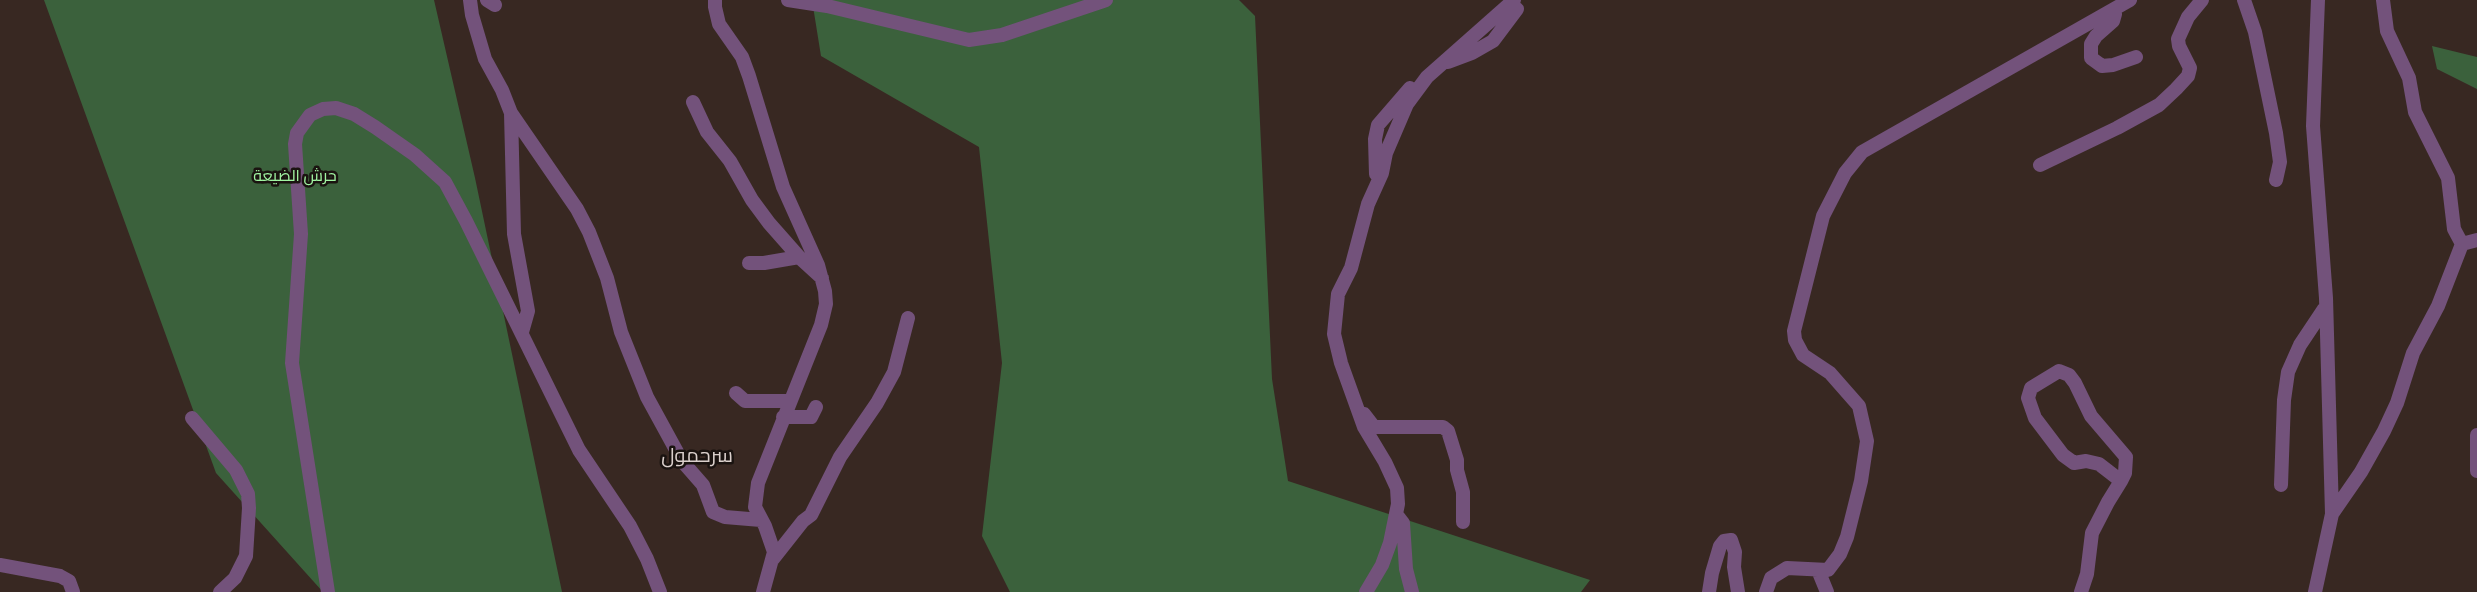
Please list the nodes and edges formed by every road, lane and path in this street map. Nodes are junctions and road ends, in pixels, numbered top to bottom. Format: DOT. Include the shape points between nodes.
graph roads {
  1 [pos="470,0"];
  2 [pos="715,0"];
  3 [pos="788,0"];
  4 [pos="1106,0"];
  5 [pos="2130,0"];
  6 [pos="2202,0"];
  7 [pos="2244,0"];
  8 [pos="2318,0"];
  9 [pos="2383,0"];
  10 [pos="1515,5"];
  11 [pos="2117,9"];
  12 [pos="2136,57"];
  13 [pos="693,102"];
  14 [pos="511,113"];
  15 [pos="2040,165"];
  16 [pos="2277,180"];
  17 [pos="2477,240"];
  18 [pos="2462,244"];
  19 [pos="799,257"];
  20 [pos="749,263"];
  21 [pos="824,279"];
  22 [pos="2324,309"];
  23 [pos="908,318"];
  24 [pos="522,333"];
  25 [pos="736,393"];
  26 [pos="789,401"];
  27 [pos="816,407"];
  28 [pos="1359,414"];
  29 [pos="783,417"];
  30 [pos="192,418"];
  31 [pos="2477,435"];
  32 [pos="2477,471"];
  33 [pos="2121,481"];
  34 [pos="2281,485"];
  35 [pos="1396,514"];
  36 [pos="2332,514"];
  37 [pos="761,519"];
  38 [pos="1463,522"];
  39 [pos="773,559"];
  40 [pos="0,565"];
  41 [pos="1818,570"];
  42 [pos="73,592"];
  43 [pos="220,592"];
  44 [pos="328,592"];
  45 [pos="660,592"];
  46 [pos="763,592"];
  47 [pos="1366,592"];
  48 [pos="1412,592"];
  49 [pos="1709,592"];
  50 [pos="1738,592"];
  51 [pos="1766,592"];
  52 [pos="1827,592"];
  53 [pos="2080,592"];
  54 [pos="2314,592"];
  1 -- 14 [label="street" via="485,59"];
  2 -- 21 [label="street" via="719,24 742,57 783,187"];
  3 -- 4 [label="street" via="979,40"];
  5 -- 11 [label="street"];
  6 -- 15 [label="street" via="2188,17 2178,39 2190,69 2176,89 2159,105"];
  7 -- 16 [label="street" via="2255,32 2276,133 2280,162"];
  8 -- 22 [label="street" via="2313,126"];
  9 -- 18 [label="street" via="2387,31 2409,78 2415,112 2448,178 2454,229"];
  10 -- 28 [label="street" via="1426,77 1407,104 1386,153 1336,305 1337,350"];
  11 -- 12 [label="street" via="2113,21 2091,44 2091,58 2102,66"];
  11 -- 41 [label="street" via="1862,152 1845,173 1823,216 1794,331 1803,355 1830,373 1854,398 1866,430 1861,481 1846,537 1828,570"];
  13 -- 19 [label="street" via="707,132 730,161 752,200"];
  14 -- 24 [label="street" via="514,234 528,311"];
  14 -- 37 [label="street" via="585,224 597,249 621,332 657,418 682,461 703,485 713,512 724,517"];
  17 -- 18 [label="street"];
  18 -- 36 [label="street" via="2438,306 2413,353 2384,431"];
  19 -- 20 [label="street"];
  19 -- 21 [label="street"];
  21 -- 26 [label="street" via="826,304 821,325"];
  22 -- 34 [label="street" via="2288,372"];
  22 -- 36 [label="street"];
  23 -- 39 [label="street" via="894,372 878,403 840,457 811,514"];
  24 -- 44 [label="street" via="455,198 438,175 354,114 336,108 310,115 297,133 295,144 301,234 292,363"];
  24 -- 45 [label="street" via="579,450 640,545"];
  25 -- 26 [label="street" via="745,401"];
  26 -- 29 [label="street"];
  27 -- 29 [label="street" via="811,417"];
  28 -- 35 [label="street" via="1397,488"];
  28 -- 38 [label="street" via="1365,414 1374,427 1443,427 1448,431 1463,492"];
  29 -- 37 [label="street" via="758,483 755,507"];
  30 -- 43 [label="street" via="236,470 248,494 246,556 235,578"];
  31 -- 32 [label="street"];
  33 -- 33 [label="street" via="2126,457 2091,416 2069,375 2058,371 2031,388 2028,398 2035,418 2063,455 2074,463 2099,464"];
  33 -- 53 [label="street" via="2092,533 2087,574"];
  35 -- 47 [label="street" via="1382,565"];
  35 -- 48 [label="street" via="1403,523"];
  36 -- 54 [label="street"];
  37 -- 39 [label="street"];
  39 -- 46 [label="street"];
  40 -- 42 [label="street" via="60,576 69,582"];
  41 -- 51 [label="street" via="1782,570 1771,578"];
  41 -- 52 [label="street"];
  49 -- 50 [label="street" via="1720,546 1724,540 1731,540"];
}
